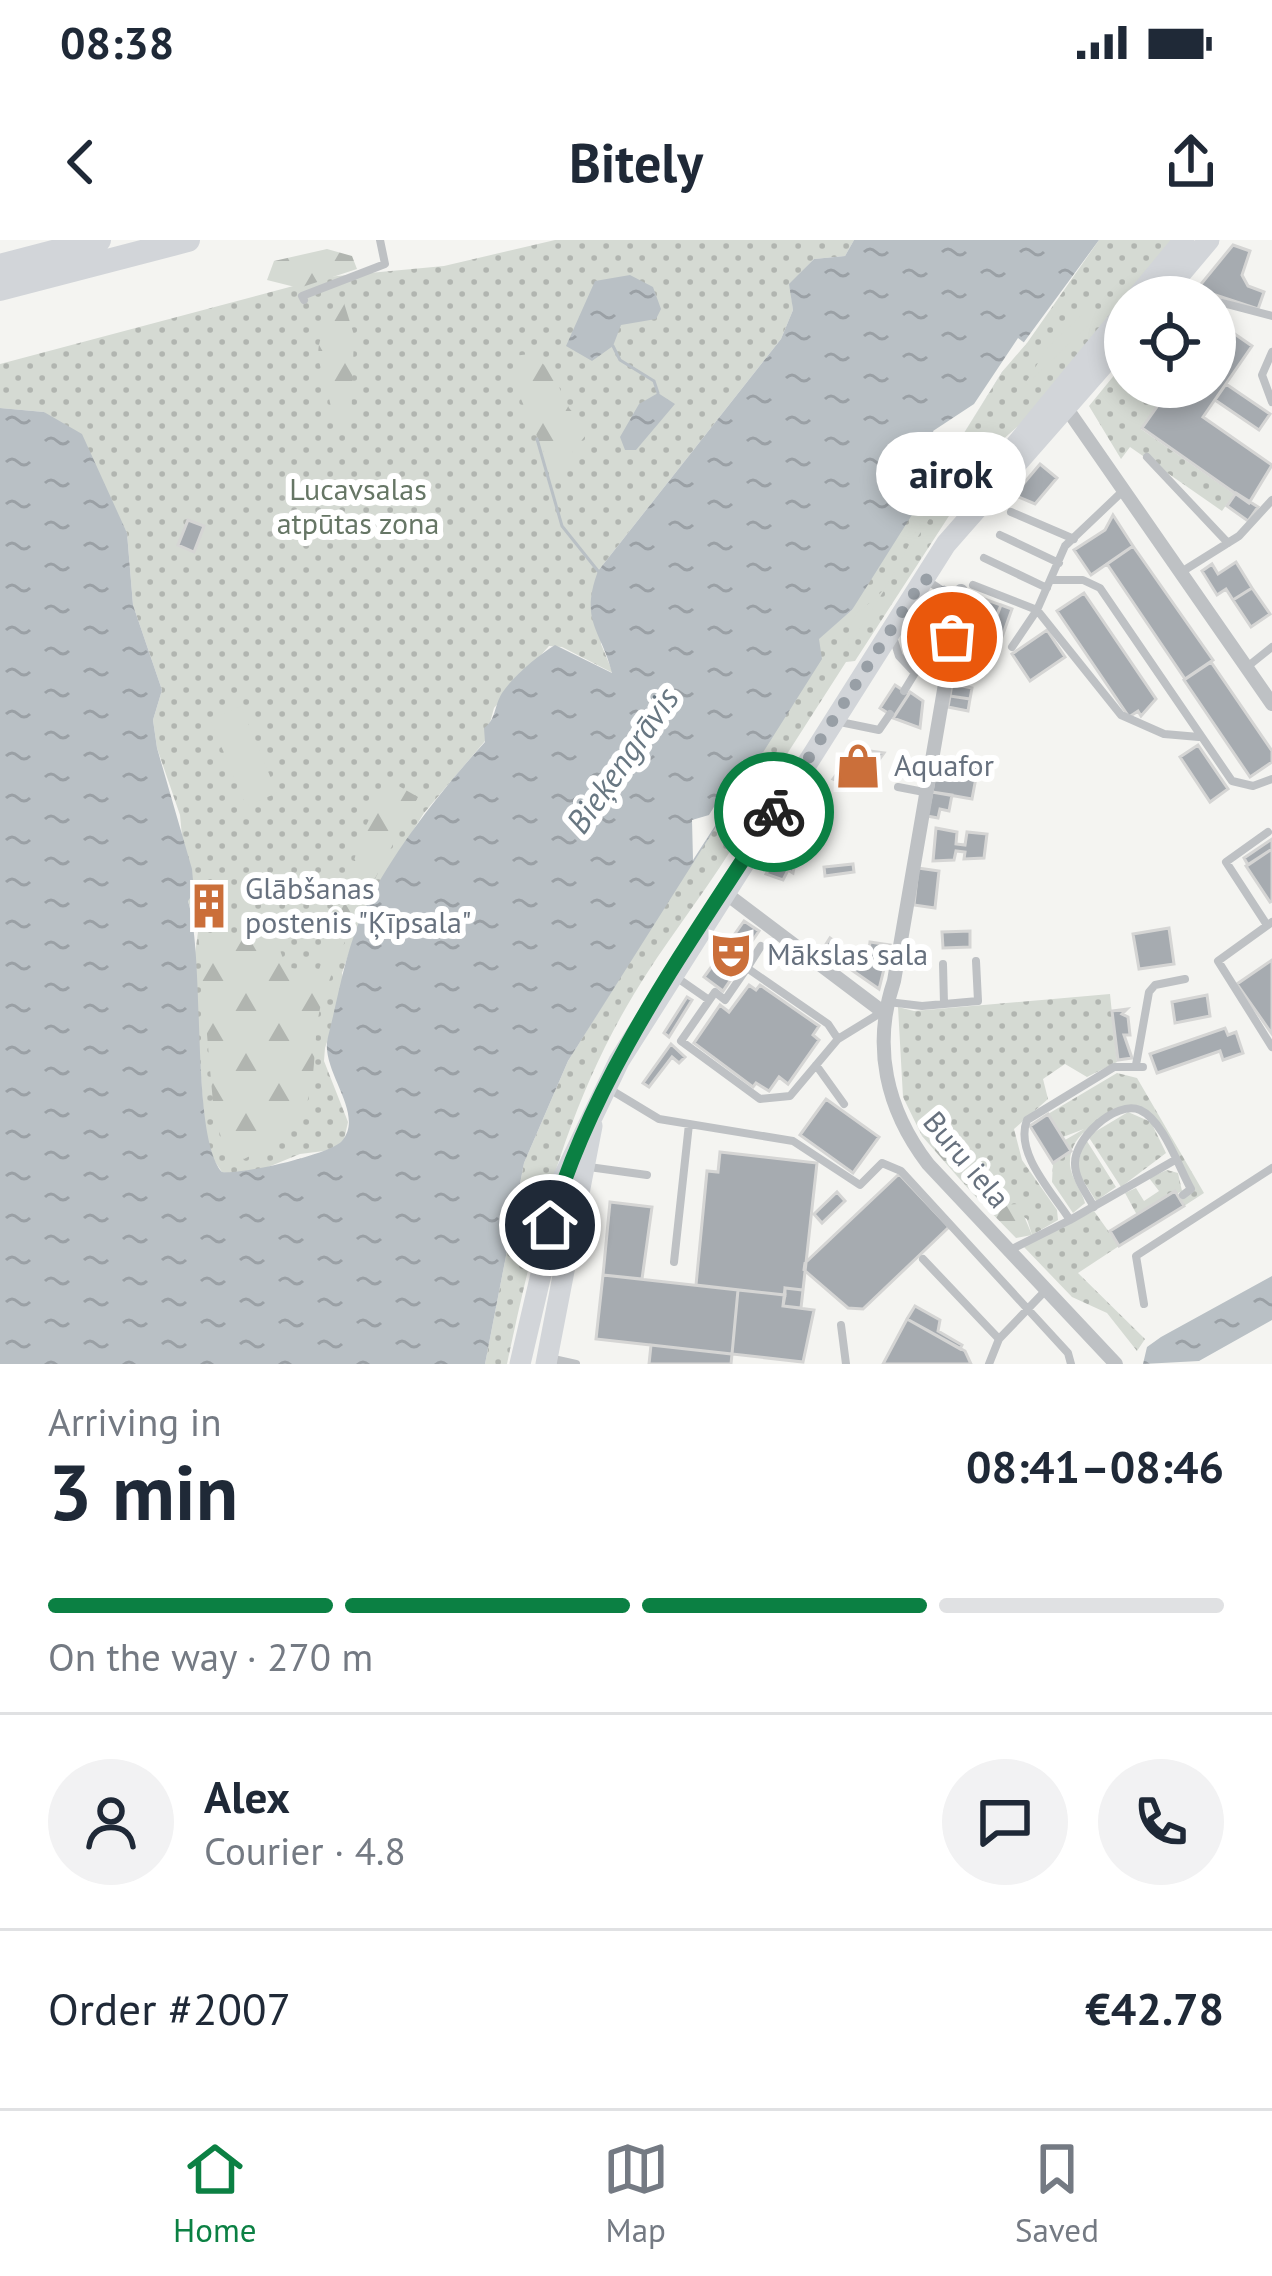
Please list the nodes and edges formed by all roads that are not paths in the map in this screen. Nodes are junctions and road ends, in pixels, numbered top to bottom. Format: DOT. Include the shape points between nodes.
graph roads {
  1 [pos="100,240"];
  2 [pos="188,240"];
  3 [pos="380,240"];
  4 [pos="1184,240"];
  5 [pos="1209,240"];
  6 [pos="0,266"];
  7 [pos="1154,276"];
  8 [pos="1178,276"];
  9 [pos="0,289"];
  10 [pos="304,300"];
  11 [pos="1236,307"];
  12 [pos="1272,316"];
  13 [pos="1104,341"];
  14 [pos="1272,352"];
  15 [pos="1104,360"];
  16 [pos="1061,401"];
  17 [pos="1272,402"];
  18 [pos="1147,457"];
  19 [pos="1126,488"];
  20 [pos="1272,500"];
  21 [pos="1011,512"];
  22 [pos="1000,535"];
  23 [pos="1073,539"];
  24 [pos="1228,543"];
  25 [pos="984,558"];
  26 [pos="1059,562"];
  27 [pos="1183,572"];
  28 [pos="924,578"];
  29 [pos="1050,584"];
  30 [pos="964,592"];
  31 [pos="1037,610"];
  32 [pos="891,629"];
  33 [pos="1012,647"];
  34 [pos="1272,647"];
  35 [pos="1247,667"];
  36 [pos="904,692"];
  37 [pos="1272,704"];
  38 [pos="890,714"];
  39 [pos="833,721"];
  40 [pos="1201,737"];
  41 [pos="1272,779"];
  42 [pos="898,787"];
  43 [pos="924,792"];
  44 [pos="1268,832"];
  45 [pos="724,892"];
  46 [pos="1270,924"];
  47 [pos="761,946"];
  48 [pos="976,961"];
  49 [pos="943,964"];
  50 [pos="747,968"];
  51 [pos="672,975"];
  52 [pos="1185,979"];
  53 [pos="710,1000"];
  54 [pos="944,1004"];
  55 [pos="885,1007"];
  56 [pos="838,1039"];
  57 [pos="1272,1047"];
  58 [pos="816,1065"];
  59 [pos="605,1086"];
  60 [pos="844,1103"];
  61 [pos="595,1108"];
  62 [pos="689,1124"];
  63 [pos="1174,1160"];
  64 [pos="585,1166"];
  65 [pos="1272,1168"];
  66 [pos="647,1175"];
  67 [pos="1183,1195"];
  68 [pos="1094,1207"];
  69 [pos="1070,1220"];
  70 [pos="1009,1251"];
  71 [pos="922,1258"];
  72 [pos="674,1262"];
  73 [pos="1046,1290"];
  74 [pos="1144,1304"];
  75 [pos="1027,1309"];
  76 [pos="841,1325"];
  77 [pos="999,1339"];
  78 [pos="547,1361"];
  79 [pos="1114,1362"];
  80 [pos="520,1364"];
  81 [pos="577,1364"];
  82 [pos="846,1364"];
  83 [pos="988,1364"];
  84 [pos="1071,1364"];
  1 -- 6 [label="highway"];
  2 -- 9 [label="highway"];
  3 -- 10 [label="lane" via="385,264"];
  4 -- 7 [label="main road"];
  5 -- 8 [label="main road"];
  11 -- 12 [label="lane"];
  13 -- 16 [label="main road"];
  14 -- 17 [label="lane" via="1262,374"];
  15 -- 16 [label="main road"];
  16 -- 19 [label="street"];
  16 -- 28 [label="main road"];
  18 -- 24 [label="lane"];
  19 -- 23 [label="lane"];
  19 -- 27 [label="street"];
  20 -- 24 [label="lane"];
  21 -- 23 [label="lane"];
  22 -- 26 [label="lane"];
  23 -- 26 [label="lane"];
  24 -- 27 [label="lane"];
  25 -- 29 [label="lane"];
  26 -- 29 [label="lane"];
  27 -- 35 [label="street"];
  28 -- 30 [label="lane"];
  28 -- 32 [label="main road"];
  29 -- 31 [label="lane"];
  29 -- 40 [label="lane" via="1083,580 1100,588"];
  30 -- 31 [label="lane"];
  30 -- 43 [label="street, Buru iela"];
  31 -- 33 [label="lane"];
  31 -- 40 [label="lane" via="1121,716 1164,734"];
  32 -- 36 [label="lane" via="915,673"];
  32 -- 39 [label="main road"];
  34 -- 35 [label="lane"];
  35 -- 37 [label="street"];
  38 -- 39 [label="lane" via="879,730"];
  39 -- 45 [label="main road"];
  40 -- 41 [label="lane" via="1240,787"];
  42 -- 43 [label="lane"];
  43 -- 55 [label="street, Buru iela"];
  44 -- 46 [label="lane" via="1226,862"];
  45 -- 51 [label="main road"];
  45 -- 55 [label="street"];
  46 -- 57 [label="lane" via="1218,962"];
  47 -- 50 [label="lane"];
  48 -- 54 [label="lane" via="978,1001"];
  49 -- 54 [label="lane"];
  50 -- 53 [label="lane" via="725,1000 715,992"];
  50 -- 56 [label="lane"];
  51 -- 53 [label="lane"];
  51 -- 59 [label="main road"];
  52 -- 69 [label="lane" via="1149,992 1139,1066 1114,1067 1024,1125 1027,1152"];
  53 -- 58 [label="lane" via="681,1042 760,1099 790,1096"];
  54 -- 55 [label="lane"];
  55 -- 56 [label="lane"];
  55 -- 70 [label="street, Buru iela" via="889,1093 904,1132"];
  56 -- 58 [label="lane"];
  58 -- 60 [label="lane"];
  59 -- 61 [label="main road"];
  59 -- 62 [label="lane" via="659,1119"];
  61 -- 64 [label="main road"];
  61 -- 80 [label="main road" via="564,1176"];
  62 -- 72 [label="lane"];
  62 -- 75 [label="lane" via="793,1141 860,1185 882,1163 901,1171"];
  63 -- 67 [label="lane" via="1191,1189"];
  63 -- 68 [label="lane"];
  63 -- 68 [label="lane" via="1150,1118 1138,1109 1120,1112 1078,1147 1076,1172"];
  64 -- 66 [label="lane"];
  64 -- 78 [label="main road"];
  65 -- 74 [label="lane" via="1136,1256"];
  68 -- 69 [label="lane"];
  69 -- 70 [label="lane"];
  70 -- 73 [label="street, Buru iela"];
  71 -- 77 [label="lane"];
  73 -- 75 [label="lane"];
  73 -- 79 [label="street, Buru iela"];
  75 -- 77 [label="lane"];
  75 -- 84 [label="lane"];
  76 -- 82 [label="lane"];
  77 -- 83 [label="lane"];
  78 -- 81 [label="lane"];
}
